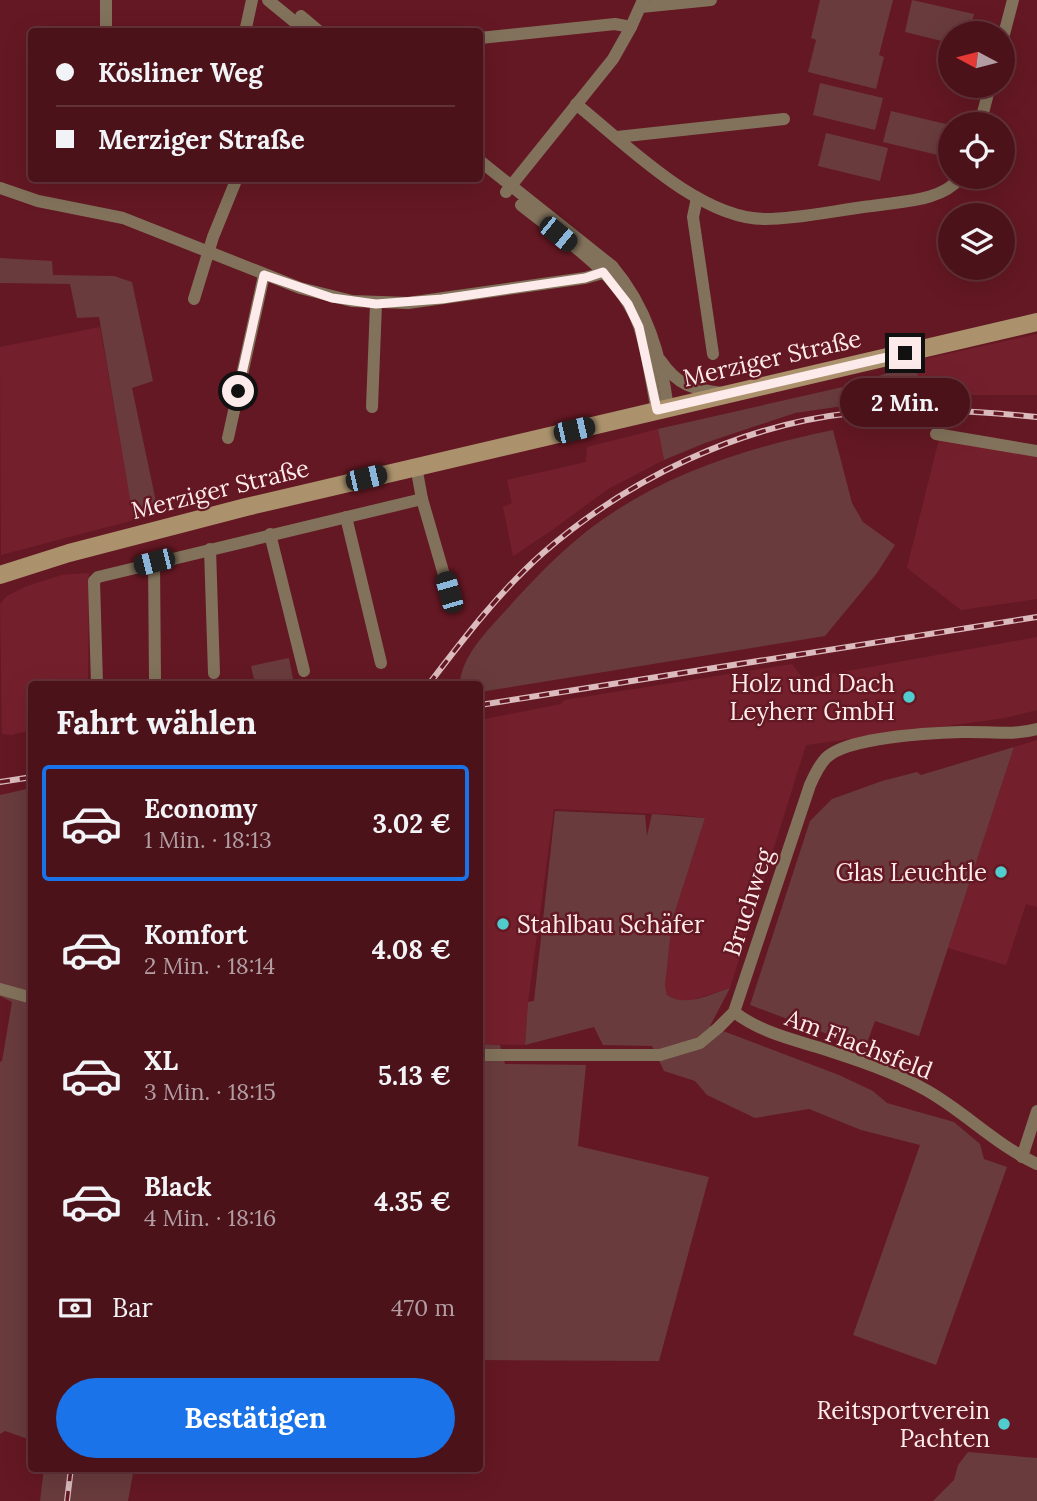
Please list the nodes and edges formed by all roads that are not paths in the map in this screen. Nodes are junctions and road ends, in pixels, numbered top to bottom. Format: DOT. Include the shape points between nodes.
graph roads {
  1 [pos="106,0"];
  2 [pos="252,0"];
  3 [pos="268,0"];
  4 [pos="281,0"];
  5 [pos="711,0"];
  6 [pos="1013,0"];
  7 [pos="642,3"];
  8 [pos="1007,21"];
  9 [pos="631,27"];
  10 [pos="106,28"];
  11 [pos="246,28"];
  12 [pos="302,28"];
  13 [pos="315,28"];
  14 [pos="483,38"];
  15 [pos="576,104"];
  16 [pos="784,119"];
  17 [pos="617,137"];
  18 [pos="483,164"];
  19 [pos="483,174"];
  20 [pos="235,182"];
  21 [pos="0,188"];
  22 [pos="508,189"];
  23 [pos="946,189"];
  24 [pos="697,198"];
  25 [pos="208,252"];
  26 [pos="608,269"];
  27 [pos="264,275"];
  28 [pos="194,299"];
  29 [pos="376,304"];
  30 [pos="1037,322"];
  31 [pos="713,354"];
  32 [pos="659,357"];
  33 [pos="728,394"];
  34 [pos="372,407"];
  35 [pos="663,409"];
  36 [pos="936,434"];
  37 [pos="228,438"];
  38 [pos="1037,451"];
  39 [pos="416,466"];
  40 [pos="422,499"];
  41 [pos="346,517"];
  42 [pos="270,534"];
  43 [pos="210,549"];
  44 [pos="60,555"];
  45 [pos="154,562"];
  46 [pos="0,575"];
  47 [pos="0,591"];
  48 [pos="449,592"];
  49 [pos="381,663"];
  50 [pos="304,671"];
  51 [pos="214,673"];
  52 [pos="155,679"];
  53 [pos="97,681"];
  54 [pos="1037,729"];
  55 [pos="0,989"];
  56 [pos="28,997"];
  57 [pos="734,1012"];
  58 [pos="483,1055"];
  59 [pos="1037,1111"];
  60 [pos="1022,1157"];
  61 [pos="1037,1164"];
  1 -- 10 [label="street"];
  2 -- 11 [label="street"];
  3 -- 12 [label="street"];
  4 -- 13 [label="street"];
  5 -- 7 [label="street"];
  6 -- 8 [label="street"];
  7 -- 9 [label="street"];
  9 -- 14 [label="street" via="615,24"];
  9 -- 15 [label="street" via="613,59"];
  15 -- 17 [label="street"];
  15 -- 22 [label="street"];
  16 -- 17 [label="street"];
  17 -- 24 [label="street"];
  18 -- 22 [label="street"];
  19 -- 22 [label="street"];
  20 -- 25 [label="street"];
  21 -- 25 [label="street" via="38,201 122,218"];
  22 -- 26 [label="street"];
  23 -- 24 [label="street" via="931,197 764,219 724,212"];
  24 -- 31 [label="street" via="693,217"];
  25 -- 27 [label="street"];
  25 -- 28 [label="street"];
  26 -- 29 [label="street" via="585,278"];
  26 -- 32 [label="street" via="637,300"];
  26 -- 35 [label="street" via="639,327"];
  27 -- 29 [label="street" via="332,298"];
  27 -- 37 [label="street"];
  29 -- 34 [label="street"];
  30 -- 33 [label="main road, Merziger Straße"];
  32 -- 33 [label="street" via="679,382"];
  32 -- 35 [label="street"];
  33 -- 35 [label="main road, Merziger Straße"];
  35 -- 39 [label="main road, Merziger Straße"];
  36 -- 38 [label="street"];
  39 -- 40 [label="street"];
  39 -- 44 [label="main road, Merziger Straße"];
  40 -- 41 [label="street"];
  40 -- 48 [label="street"];
  41 -- 42 [label="street"];
  41 -- 49 [label="street"];
  42 -- 43 [label="street"];
  42 -- 50 [label="street"];
  43 -- 45 [label="street"];
  43 -- 51 [label="street"];
  44 -- 46 [label="main road"];
  44 -- 47 [label="main road"];
  45 -- 52 [label="street"];
  45 -- 53 [label="street" via="98,576 94,581"];
  54 -- 57 [label="street, Bruchweg" via="859,742 826,758 810,785"];
  55 -- 56 [label="street"];
  57 -- 58 [label="street, Bruchweg" via="700,1043 660,1055"];
  57 -- 60 [label="street, Am Flachsfeld" via="760,1029 857,1060 926,1090"];
  59 -- 60 [label="street"];
  60 -- 61 [label="street, Am Flachsfeld"];
}
